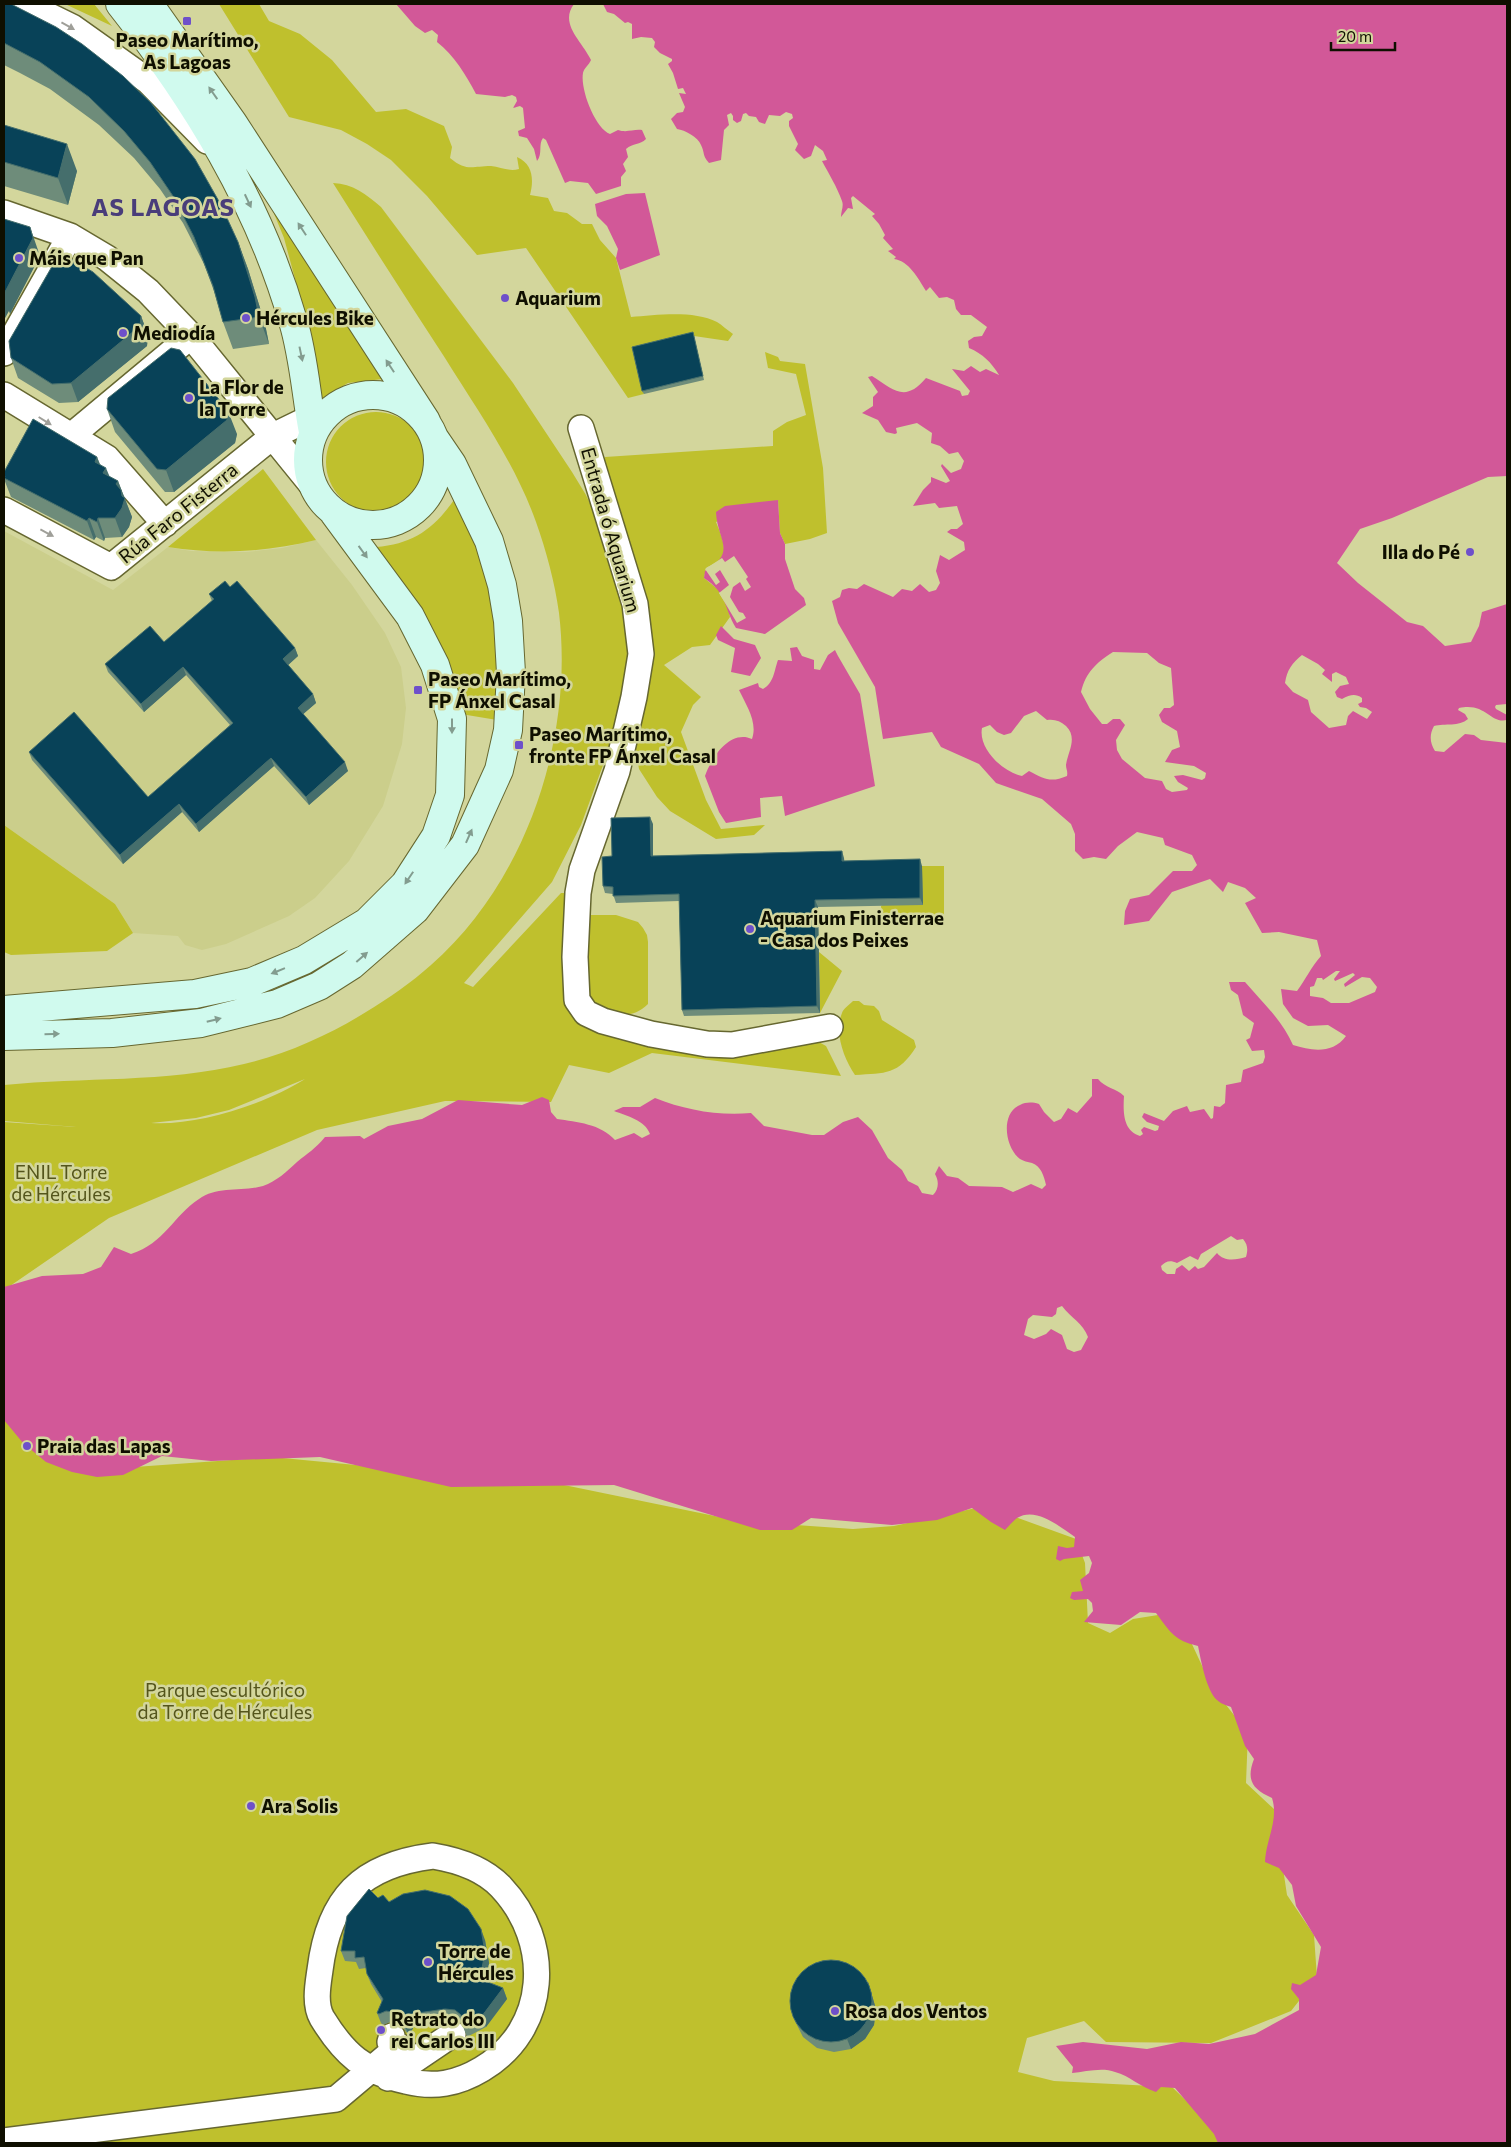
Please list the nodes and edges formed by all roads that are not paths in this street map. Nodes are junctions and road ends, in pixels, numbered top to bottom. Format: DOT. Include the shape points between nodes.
graph roads {
  1 [pos="25,4"];
  2 [pos="120,4"];
  3 [pos="149,4"];
  4 [pos="225,158"];
  5 [pos="4,213"];
  6 [pos="70,236"];
  7 [pos="191,336"];
  8 [pos="4,353"];
  9 [pos="4,395"];
  10 [pos="316,422"];
  11 [pos="581,428"];
  12 [pos="431,430"];
  13 [pos="71,436"];
  14 [pos="273,436"];
  15 [pos="312,485"];
  16 [pos="4,510"];
  17 [pos="334,513"];
  18 [pos="165,524"];
  19 [pos="4,1010"];
  20 [pos="830,1028"];
  21 [pos="4,1036"];
  22 [pos="379,2074"];
  23 [pos="4,2141"];
  1 -- 4 [label="street, one-way" via="72,27 148,81"];
  2 -- 4 [label="main road" via="168,68"];
  12 -- 3 [label="main road, one-way" via="234,123"];
  4 -- 10 [label="main road, one-way" via="262,231 291,314"];
  5 -- 6 [label="street"];
  6 -- 7 [label="street" via="107,258 148,291"];
  6 -- 8 [label="street"];
  7 -- 13 [label="street"];
  7 -- 14 [label="street"];
  9 -- 13 [label="street, one-way"];
  10 -- 12 [label="main road" via="339,403 357,396 377,394 396,398 413,407"];
  10 -- 14 [label="street, Rúa Faro Fisterra"];
  10 -- 15 [label="main road" via="308,449 307,467"];
  11 -- 20 [label="street, Entrada ó Aquarium" via="635,604 641,654 619,762 589,847 578,893 578,1000 586,1012 603,1021 707,1044 732,1045"];
  12 -- 17 [label="main road" via="439,459 436,479 426,498 412,512 393,522 373,525 353,522"];
  21 -- 12 [label="main road, one-way" via="112,1033 201,1023 277,1004 319,986 352,965 415,910 465,845 499,770 508,730 511,673 508,621 489,541 452,464"];
  13 -- 18 [label="street" via="107,458"];
  14 -- 15 [label="street"];
  14 -- 18 [label="street, Rúa Faro Fisterra"];
  15 -- 17 [label="main road"];
  16 -- 18 [label="street, Rúa Faro Fisterra, one-way" via="112,567"];
  17 -- 19 [label="main road, one-way" via="410,616 435,665 452,719 450,795 436,836 405,884 367,922 304,960 252,982 195,994"];
  22 -- 22 [label="street" via="453,2034 415,2046 396,2041"];
  22 -- 22 [label="street" via="433,2086 471,2075 494,2062 518,2038 531,2011 538,1966 533,1937 501,1886 455,1860 433,1856 388,1865 352,1889 328,1927 317,1991 320,2015 340,2045"];
  22 -- 23 [label="street" via="336,2098"];
}
